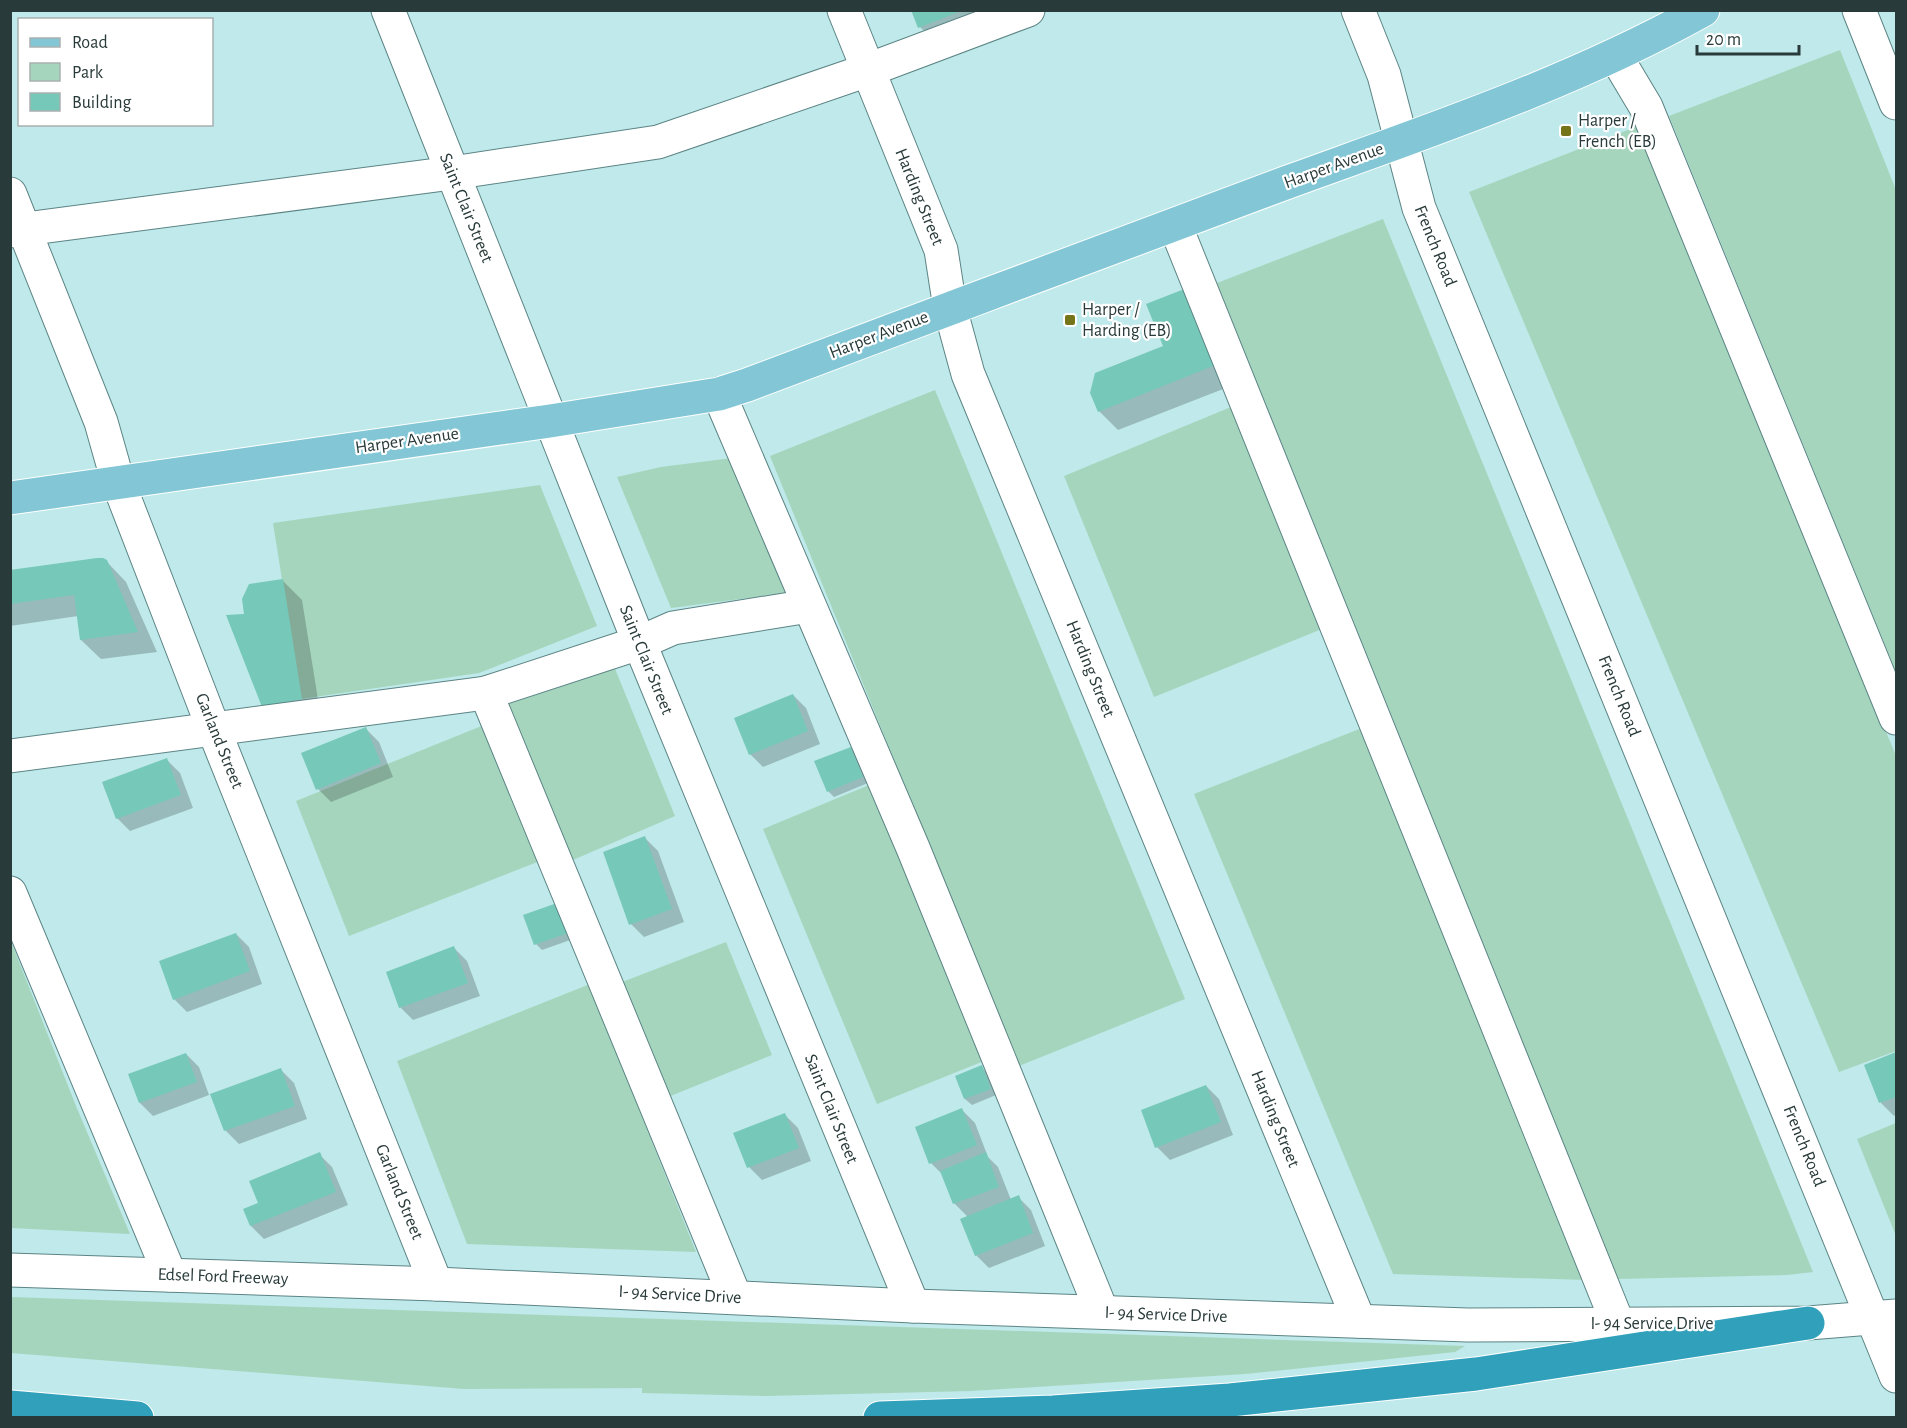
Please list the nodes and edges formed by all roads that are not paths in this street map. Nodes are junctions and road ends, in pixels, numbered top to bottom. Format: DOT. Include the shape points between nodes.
graph roads {
  1 [pos="388,10"];
  2 [pos="844,10"];
  3 [pos="1028,10"];
  4 [pos="1358,10"];
  5 [pos="1703,10"];
  6 [pos="1859,10"];
  7 [pos="1615,55"];
  8 [pos="868,69"];
  9 [pos="1896,103"];
  10 [pos="1401,141"];
  11 [pos="452,173"];
  12 [pos="10,194"];
  13 [pos="1175,225"];
  14 [pos="17,230"];
  15 [pos="950,308"];
  16 [pos="719,394"];
  17 [pos="550,420"];
  18 [pos="118,482"];
  19 [pos="10,498"];
  20 [pos="809,606"];
  21 [pos="639,643"];
  22 [pos="486,693"];
  23 [pos="1896,718"];
  24 [pos="214,730"];
  25 [pos="10,756"];
  26 [pos="10,893"];
  27 [pos="10,1270"];
  28 [pos="170,1275"];
  29 [pos="436,1284"];
  30 [pos="735,1298"];
  31 [pos="913,1306"];
  32 [pos="1102,1312"];
  33 [pos="1885,1317"];
  34 [pos="1359,1321"];
  35 [pos="1808,1323"];
  36 [pos="1618,1324"];
  37 [pos="1896,1376"];
  38 [pos="10,1407"];
  39 [pos="137,1418"];
  40 [pos="880,1418"];
  1 -- 11 [label="street, Saint Clair Street"];
  2 -- 8 [label="street, Harding Street"];
  3 -- 8 [label="street"];
  4 -- 10 [label="street, French Road" via="1384,75"];
  5 -- 7 [label="main road, Harper Avenue"];
  6 -- 9 [label="street"];
  7 -- 10 [label="main road, Harper Avenue"];
  7 -- 23 [label="street" via="1646,107"];
  8 -- 11 [label="street" via="658,142"];
  8 -- 15 [label="street, Harding Street" via="941,250"];
  10 -- 13 [label="main road, Harper Avenue"];
  10 -- 33 [label="street, French Road" via="1419,208"];
  11 -- 14 [label="street"];
  11 -- 17 [label="street, Saint Clair Street"];
  12 -- 14 [label="street, Garland Street"];
  13 -- 15 [label="main road, Harper Avenue"];
  13 -- 36 [label="street"];
  14 -- 18 [label="street, Garland Street" via="101,423"];
  15 -- 16 [label="main road, Harper Avenue"];
  15 -- 34 [label="street, Harding Street" via="968,374"];
  16 -- 17 [label="main road, Harper Avenue"];
  16 -- 20 [label="street"];
  17 -- 18 [label="main road, Harper Avenue"];
  17 -- 21 [label="street, Saint Clair Street"];
  18 -- 19 [label="main road, Harper Avenue"];
  18 -- 24 [label="street, Garland Street"];
  20 -- 21 [label="street" via="673,628"];
  20 -- 32 [label="street" via="913,848"];
  21 -- 22 [label="street"];
  21 -- 31 [label="street, Saint Clair Street"];
  22 -- 24 [label="street"];
  22 -- 30 [label="street"];
  24 -- 25 [label="street"];
  24 -- 29 [label="street, Garland Street"];
  26 -- 28 [label="street"];
  27 -- 28 [label="street, Edsel Ford Freeway"];
  28 -- 29 [label="street, Edsel Ford Freeway"];
  29 -- 30 [label="street, I- 94 Service Drive"];
  30 -- 31 [label="street, I- 94 Service Drive"];
  31 -- 32 [label="street, I- 94 Service Drive"];
  32 -- 34 [label="street, I- 94 Service Drive"];
  33 -- 35 [label="street, I- 94 Service Drive"];
  33 -- 37 [label="street, French Road"];
  34 -- 36 [label="street, I- 94 Service Drive"];
  35 -- 36 [label="street, I- 94 Service Drive"];
  35 -- 40 [label="highway" via="1476,1374 1230,1400"];
  38 -- 39 [label="highway"];
}
